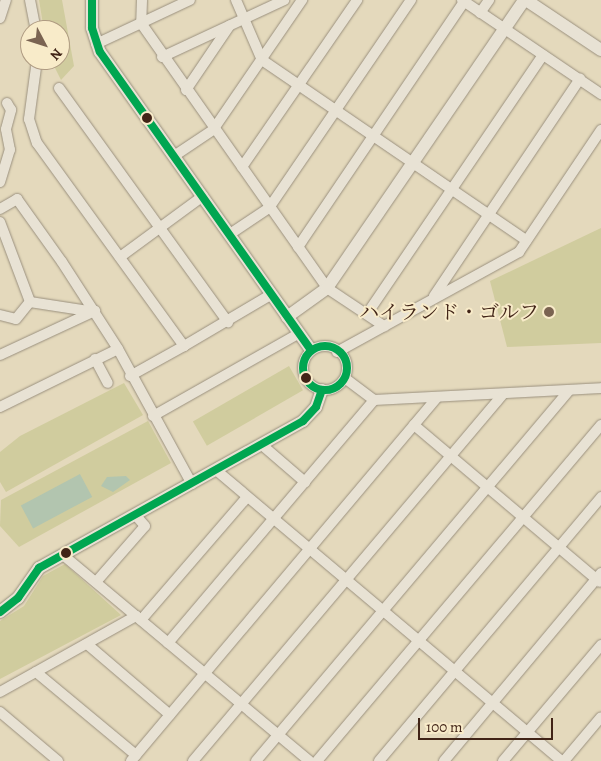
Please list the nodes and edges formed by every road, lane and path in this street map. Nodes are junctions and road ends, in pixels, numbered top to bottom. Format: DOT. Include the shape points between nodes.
graph roads {
  1 [pos="6,0"];
  2 [pos="30,0"];
  3 [pos="92,0"];
  4 [pos="142,0"];
  5 [pos="190,0"];
  6 [pos="236,0"];
  7 [pos="284,0"];
  8 [pos="302,0"];
  9 [pos="357,0"];
  10 [pos="411,0"];
  11 [pos="489,0"];
  12 [pos="525,0"];
  13 [pos="463,1"];
  14 [pos="480,13"];
  15 [pos="0,18"];
  16 [pos="243,18"];
  17 [pos="34,20"];
  18 [pos="141,23"];
  19 [pos="230,25"];
  20 [pos="504,29"];
  21 [pos="96,44"];
  22 [pos="601,50"];
  23 [pos="543,55"];
  24 [pos="162,57"];
  25 [pos="262,60"];
  26 [pos="36,70"];
  27 [pos="580,80"];
  28 [pos="299,86"];
  29 [pos="59,88"];
  30 [pos="186,90"];
  31 [pos="601,94"];
  32 [pos="7,103"];
  33 [pos="337,111"];
  34 [pos="213,130"];
  35 [pos="601,130"];
  36 [pos="374,136"];
  37 [pos="174,156"];
  38 [pos="412,162"];
  39 [pos="242,167"];
  40 [pos="0,182"];
  41 [pos="452,190"];
  42 [pos="203,196"];
  43 [pos="0,208"];
  44 [pos="269,208"];
  45 [pos="489,214"];
  46 [pos="0,222"];
  47 [pos="159,228"];
  48 [pos="230,234"];
  49 [pos="526,240"];
  50 [pos="298,247"];
  51 [pos="120,256"];
  52 [pos="327,288"];
  53 [pos="272,294"];
  54 [pos="434,296"];
  55 [pos="30,302"];
  56 [pos="92,311"];
  57 [pos="367,314"];
  58 [pos="0,315"];
  59 [pos="287,317"];
  60 [pos="228,322"];
  61 [pos="384,326"];
  62 [pos="298,334"];
  63 [pos="184,346"];
  64 [pos="118,349"];
  65 [pos="310,349"];
  66 [pos="337,352"];
  67 [pos="0,355"];
  68 [pos="95,359"];
  69 [pos="130,376"];
  70 [pos="346,379"];
  71 [pos="108,383"];
  72 [pos="601,388"];
  73 [pos="322,390"];
  74 [pos="569,390"];
  75 [pos="503,394"];
  76 [pos="438,397"];
  77 [pos="374,400"];
  78 [pos="0,407"];
  79 [pos="154,416"];
  80 [pos="414,425"];
  81 [pos="601,425"];
  82 [pos="262,444"];
  83 [pos="451,456"];
  84 [pos="216,470"];
  85 [pos="305,482"];
  86 [pos="192,484"];
  87 [pos="487,487"];
  88 [pos="247,496"];
  89 [pos="601,497"];
  90 [pos="523,517"];
  91 [pos="138,518"];
  92 [pos="273,519"];
  93 [pos="559,547"];
  94 [pos="310,550"];
  95 [pos="63,555"];
  96 [pos="599,578"];
  97 [pos="346,580"];
  98 [pos="96,582"];
  99 [pos="382,611"];
  100 [pos="0,612"];
  101 [pos="139,618"];
  102 [pos="418,641"];
  103 [pos="168,643"];
  104 [pos="87,644"];
  105 [pos="601,645"];
  106 [pos="36,672"];
  107 [pos="454,672"];
  108 [pos="205,674"];
  109 [pos="0,692"];
  110 [pos="492,703"];
  111 [pos="241,704"];
  112 [pos="0,712"];
  113 [pos="170,714"];
  114 [pos="601,717"];
  115 [pos="527,733"];
  116 [pos="278,735"];
  117 [pos="134,758"];
  118 [pos="58,761"];
  119 [pos="193,761"];
  120 [pos="256,761"];
  121 [pos="309,761"];
  122 [pos="317,761"];
  123 [pos="379,761"];
  124 [pos="444,761"];
  125 [pos="503,761"];
  126 [pos="562,761"];
  1 -- 15 [label="street"];
  2 -- 17 [label="street"];
  3 -- 21 [label="street"];
  4 -- 18 [label="street"];
  5 -- 18 [label="street"];
  6 -- 16 [label="street"];
  7 -- 16 [label="street"];
  8 -- 25 [label="street"];
  9 -- 28 [label="street"];
  10 -- 33 [label="street"];
  11 -- 14 [label="street"];
  12 -- 20 [label="street"];
  12 -- 22 [label="street"];
  13 -- 14 [label="street"];
  13 -- 36 [label="street"];
  14 -- 20 [label="street"];
  16 -- 19 [label="street"];
  16 -- 25 [label="street"];
  18 -- 21 [label="street"];
  18 -- 24 [label="street"];
  19 -- 24 [label="street"];
  19 -- 30 [label="street"];
  20 -- 23 [label="street"];
  20 -- 38 [label="street"];
  21 -- 37 [label="street"];
  23 -- 27 [label="street"];
  23 -- 41 [label="street"];
  24 -- 30 [label="street"];
  25 -- 28 [label="street"];
  25 -- 34 [label="street"];
  26 -- 51 [label="street" via="29,118 37,143"];
  27 -- 31 [label="street"];
  27 -- 45 [label="street"];
  28 -- 33 [label="street"];
  28 -- 39 [label="street"];
  29 -- 47 [label="street"];
  30 -- 34 [label="street"];
  32 -- 40 [label="street" via="10,150"];
  33 -- 36 [label="street"];
  33 -- 44 [label="street"];
  34 -- 37 [label="street"];
  34 -- 39 [label="street"];
  35 -- 49 [label="street"];
  36 -- 38 [label="street"];
  36 -- 50 [label="street"];
  37 -- 42 [label="street"];
  38 -- 41 [label="street"];
  38 -- 52 [label="street"];
  39 -- 44 [label="street"];
  41 -- 45 [label="street"];
  41 -- 57 [label="street"];
  42 -- 47 [label="street"];
  42 -- 48 [label="street"];
  43 -- 56 [label="street" via="17,199"];
  44 -- 48 [label="street"];
  44 -- 50 [label="street"];
  45 -- 49 [label="street"];
  45 -- 54 [label="street"];
  46 -- 55 [label="street"];
  47 -- 51 [label="street"];
  47 -- 60 [label="street"];
  48 -- 53 [label="street"];
  49 -- 54 [label="street" via="519,252"];
  50 -- 52 [label="street"];
  51 -- 63 [label="street"];
  52 -- 57 [label="street"];
  52 -- 59 [label="street"];
  53 -- 59 [label="street"];
  53 -- 60 [label="street"];
  54 -- 61 [label="street"];
  55 -- 56 [label="street"];
  55 -- 58 [label="street" via="16,319"];
  56 -- 64 [label="street"];
  56 -- 67 [label="street"];
  57 -- 61 [label="street"];
  59 -- 62 [label="street"];
  60 -- 63 [label="street"];
  61 -- 66 [label="street"];
  62 -- 65 [label="street"];
  62 -- 79 [label="street"];
  63 -- 69 [label="street"];
  64 -- 68 [label="street"];
  64 -- 69 [label="street"];
  65 -- 66 [label="street" via="328,345"];
  65 -- 73 [label="street" via="303,365"];
  66 -- 70 [label="street" via="347,369"];
  68 -- 71 [label="street"];
  68 -- 78 [label="street"];
  69 -- 79 [label="street"];
  70 -- 73 [label="street" via="338,387"];
  70 -- 77 [label="street"];
  72 -- 74 [label="street"];
  73 -- 82 [label="street" via="309,416"];
  74 -- 75 [label="street"];
  74 -- 87 [label="street"];
  75 -- 76 [label="street"];
  75 -- 83 [label="street"];
  76 -- 77 [label="street"];
  76 -- 80 [label="street"];
  77 -- 85 [label="street"];
  79 -- 86 [label="street"];
  80 -- 83 [label="street"];
  80 -- 94 [label="street"];
  81 -- 90 [label="street"];
  82 -- 84 [label="street"];
  82 -- 85 [label="street"];
  83 -- 87 [label="street"];
  83 -- 97 [label="street"];
  84 -- 86 [label="street"];
  84 -- 88 [label="street"];
  85 -- 92 [label="street"];
  86 -- 95 [label="street"];
  87 -- 90 [label="street"];
  87 -- 99 [label="street"];
  88 -- 92 [label="street"];
  88 -- 101 [label="street"];
  89 -- 93 [label="street"];
  90 -- 93 [label="street"];
  90 -- 102 [label="street"];
  91 -- 98 [label="street" via="145,526"];
  92 -- 94 [label="street"];
  92 -- 103 [label="street"];
  93 -- 96 [label="street"];
  93 -- 107 [label="street"];
  94 -- 97 [label="street"];
  94 -- 108 [label="street"];
  95 -- 98 [label="street"];
  95 -- 100 [label="street" via="35,571 18,598"];
  96 -- 110 [label="street"];
  97 -- 99 [label="street"];
  97 -- 111 [label="street"];
  98 -- 101 [label="street"];
  99 -- 102 [label="street"];
  99 -- 116 [label="street"];
  101 -- 103 [label="street"];
  101 -- 104 [label="street"];
  102 -- 107 [label="street"];
  102 -- 122 [label="street"];
  103 -- 108 [label="street"];
  104 -- 106 [label="street"];
  104 -- 113 [label="street"];
  105 -- 115 [label="street"];
  106 -- 109 [label="street"];
  106 -- 117 [label="street"];
  107 -- 110 [label="street"];
  107 -- 123 [label="street"];
  108 -- 111 [label="street"];
  108 -- 113 [label="street"];
  110 -- 115 [label="street"];
  110 -- 124 [label="street"];
  111 -- 116 [label="street"];
  111 -- 119 [label="street"];
  112 -- 118 [label="street"];
  113 -- 117 [label="street"];
  114 -- 126 [label="street"];
  115 -- 125 [label="street"];
  115 -- 126 [label="street"];
  116 -- 120 [label="street"];
  116 -- 121 [label="street"];
}
